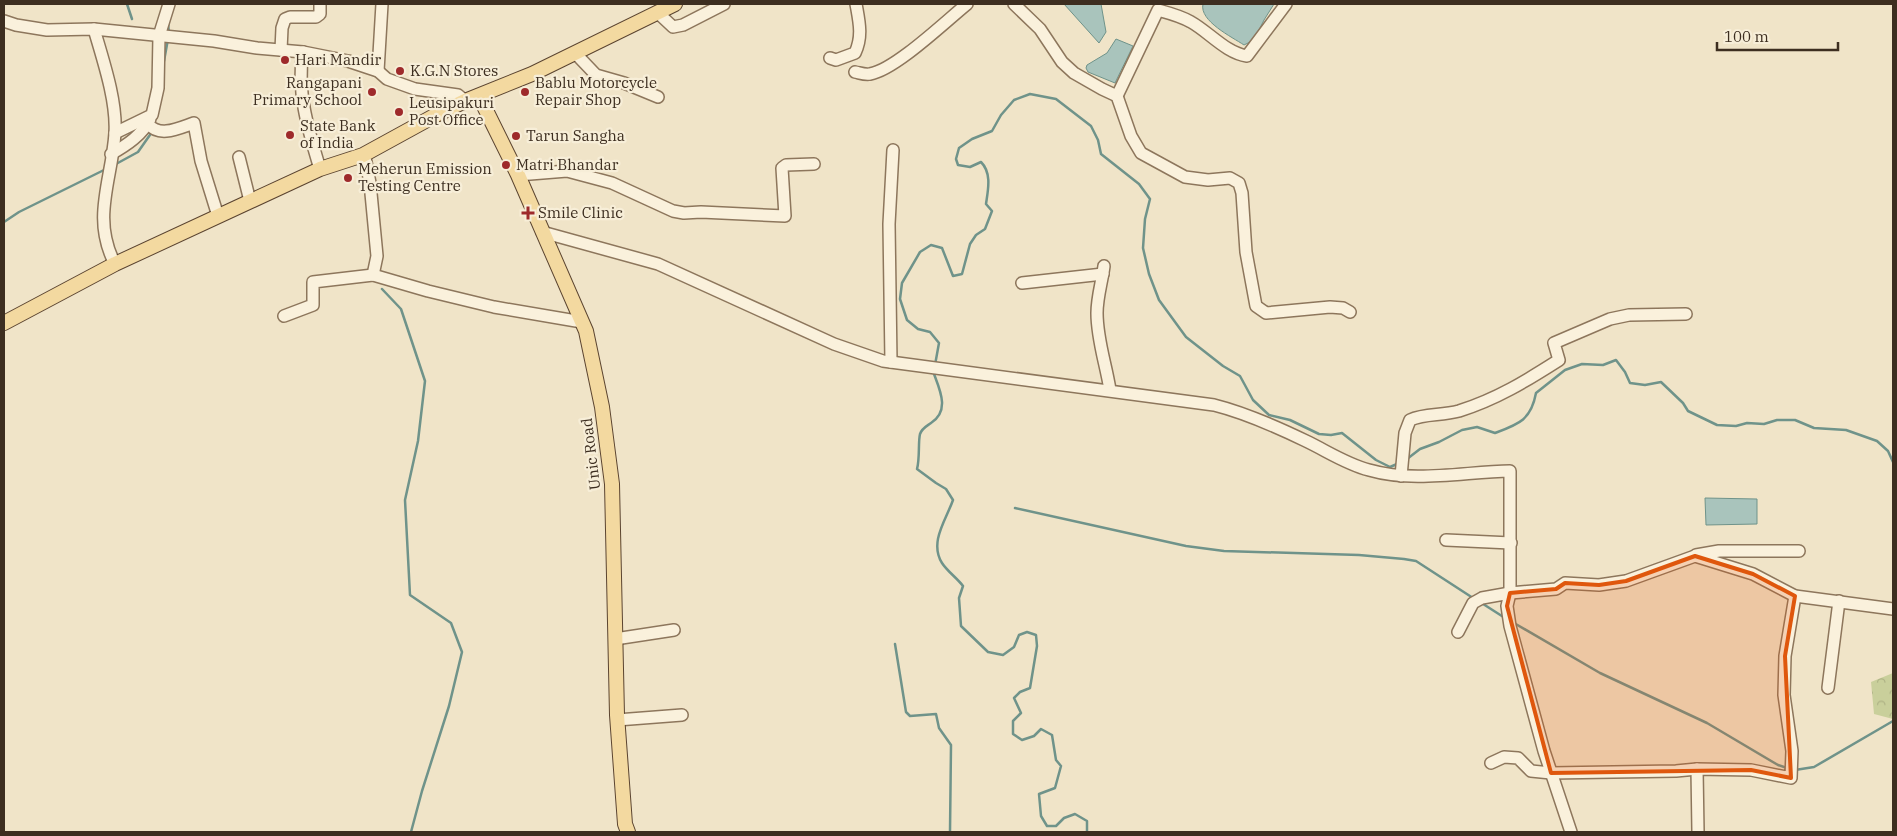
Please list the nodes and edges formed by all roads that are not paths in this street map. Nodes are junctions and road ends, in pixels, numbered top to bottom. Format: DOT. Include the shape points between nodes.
graph roads {
  1 [pos="169,4"];
  2 [pos="320,4"];
  3 [pos="382,4"];
  4 [pos="675,4"];
  5 [pos="724,4"];
  6 [pos="856,4"];
  7 [pos="966,4"];
  8 [pos="1014,4"];
  9 [pos="1286,4"];
  10 [pos="657,12"];
  11 [pos="4,21"];
  12 [pos="94,29"];
  13 [pos="159,36"];
  14 [pos="281,50"];
  15 [pos="302,52"];
  16 [pos="575,53"];
  17 [pos="830,58"];
  18 [pos="378,71"];
  19 [pos="855,72"];
  20 [pos="479,96"];
  21 [pos="1117,96"];
  22 [pos="658,97"];
  23 [pos="465,101"];
  24 [pos="152,125"];
  25 [pos="115,133"];
  26 [pos="894,150"];
  27 [pos="363,155"];
  28 [pos="239,157"];
  29 [pos="110,164"];
  30 [pos="814,164"];
  31 [pos="320,169"];
  32 [pos="518,175"];
  33 [pos="250,200"];
  34 [pos="218,216"];
  35 [pos="542,232"];
  36 [pos="114,264"];
  37 [pos="373,275"];
  38 [pos="1022,282"];
  39 [pos="1350,312"];
  40 [pos="1686,314"];
  41 [pos="284,316"];
  42 [pos="582,322"];
  43 [pos="4,323"];
  44 [pos="891,362"];
  45 [pos="1110,390"];
  46 [pos="1402,473"];
  47 [pos="1446,540"];
  48 [pos="1511,543"];
  49 [pos="1799,551"];
  50 [pos="1694,556"];
  51 [pos="1510,593"];
  52 [pos="1795,596"];
  53 [pos="1839,602"];
  54 [pos="1893,609"];
  55 [pos="674,630"];
  56 [pos="1458,632"];
  57 [pos="615,640"];
  58 [pos="1828,688"];
  59 [pos="682,715"];
  60 [pos="617,720"];
  61 [pos="1491,763"];
  62 [pos="1697,769"];
  63 [pos="1551,773"];
  64 [pos="628,832"];
  65 [pos="1571,832"];
  66 [pos="1698,832"];
  1 -- 13 [label="street"];
  2 -- 14 [label="street" via="320,14 316,17 285,19"];
  3 -- 18 [label="street"];
  4 -- 10 [label="main road"];
  5 -- 10 [label="street" via="673,27"];
  6 -- 17 [label="street" via="860,42 855,53 836,60"];
  7 -- 19 [label="street" via="901,58 878,72"];
  8 -- 21 [label="street" via="1040,29 1062,62"];
  9 -- 21 [label="street" via="1247,56 1226,47 1191,22 1158,10"];
  10 -- 16 [label="main road"];
  11 -- 12 [label="street" via="47,30"];
  12 -- 13 [label="street"];
  12 -- 25 [label="street" via="109,79"];
  13 -- 14 [label="street"];
  13 -- 24 [label="street" via="158,88"];
  14 -- 15 [label="street"];
  15 -- 18 [label="street"];
  15 -- 31 [label="street" via="302,95"];
  16 -- 20 [label="main road"];
  16 -- 22 [label="street" via="596,76"];
  18 -- 23 [label="street" via="387,79 415,88 458,95"];
  20 -- 23 [label="main road"];
  20 -- 32 [label="main road, Unic Road"];
  21 -- 39 [label="street" via="1131,136 1141,153 1185,177 1230,178 1238,183 1242,193 1246,252 1256,306 1266,313 1330,307"];
  23 -- 27 [label="main road"];
  24 -- 25 [label="street"];
  24 -- 29 [label="street"];
  24 -- 34 [label="street" via="165,132 194,123 201,161"];
  25 -- 29 [label="street"];
  26 -- 44 [label="street" via="889,224"];
  27 -- 31 [label="main road"];
  27 -- 37 [label="street" via="370,182 377,256"];
  28 -- 33 [label="street"];
  29 -- 36 [label="street" via="103,218"];
  30 -- 32 [label="street" via="782,168 784,216 684,214 612,183 567,171"];
  31 -- 33 [label="main road"];
  32 -- 35 [label="main road, Unic Road"];
  33 -- 34 [label="main road"];
  34 -- 36 [label="main road"];
  35 -- 42 [label="main road, Unic Road"];
  35 -- 44 [label="street" via="658,264 834,344"];
  36 -- 43 [label="main road"];
  37 -- 41 [label="street" via="313,282 313,306"];
  37 -- 42 [label="street" via="494,307"];
  38 -- 45 [label="street" via="1104,270 1097,313 1100,347"];
  40 -- 46 [label="street" via="1629,315 1610,320 1554,343 1559,360 1508,392 1458,411 1410,420 1405,433"];
  42 -- 57 [label="main road, Unic Road" via="602,407 612,484"];
  44 -- 45 [label="street"];
  45 -- 46 [label="street" via="1234,410 1369,470"];
  46 -- 48 [label="street" via="1510,471"];
  47 -- 48 [label="street"];
  48 -- 51 [label="street"];
  49 -- 50 [label="street" via="1719,551"];
  50 -- 51 [label="street" via="1626,581 1599,586 1565,583 1556,589"];
  50 -- 52 [label="street" via="1753,574"];
  51 -- 56 [label="street" via="1477,601"];
  51 -- 63 [label="street" via="1507,606 1509,621"];
  52 -- 53 [label="street"];
  52 -- 62 [label="street" via="1785,656 1784,695 1792,751 1791,778 1751,770"];
  53 -- 54 [label="street"];
  53 -- 58 [label="street"];
  55 -- 57 [label="street"];
  57 -- 60 [label="main road, Unic Road"];
  59 -- 60 [label="street"];
  60 -- 64 [label="main road, Unic Road"];
  61 -- 63 [label="street" via="1504,757 1518,758 1531,771"];
  62 -- 63 [label="street"];
  62 -- 66 [label="street"];
  63 -- 65 [label="street"];
}
